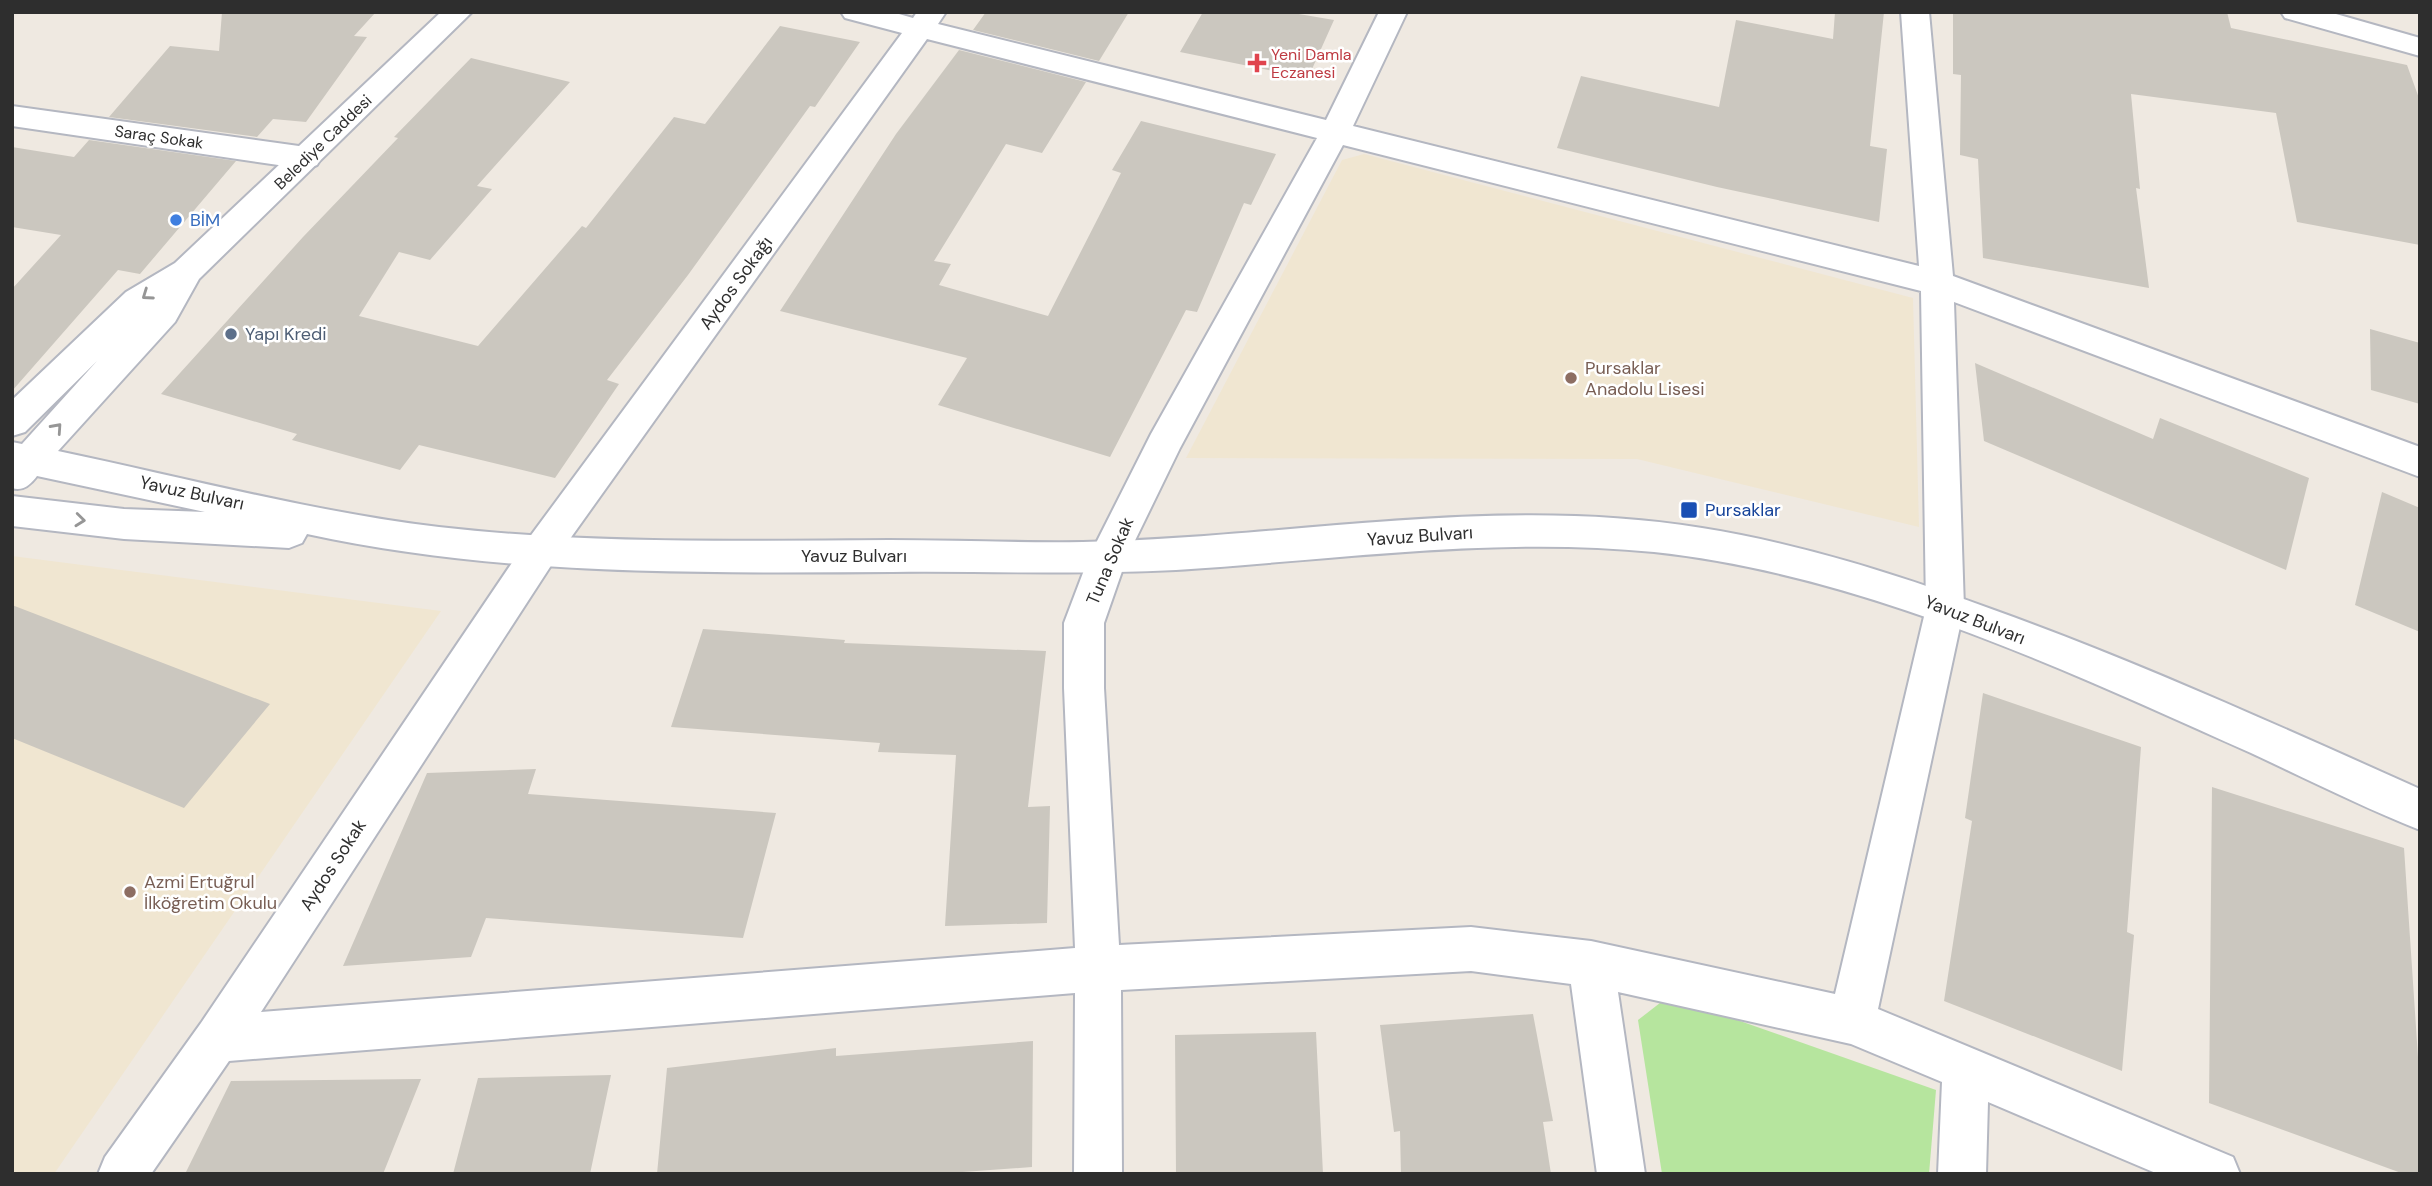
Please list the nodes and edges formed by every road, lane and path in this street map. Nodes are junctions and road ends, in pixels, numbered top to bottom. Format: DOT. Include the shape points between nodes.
graph roads {
  1 [pos="458,12"];
  2 [pos="855,12"];
  3 [pos="1393,12"];
  4 [pos="1915,12"];
  5 [pos="2295,12"];
  6 [pos="927,20"];
  7 [pos="2420,47"];
  8 [pos="12,116"];
  9 [pos="1335,132"];
  10 [pos="306,158"];
  11 [pos="187,271"];
  12 [pos="1937,283"];
  13 [pos="12,422"];
  14 [pos="2420,462"];
  15 [pos="17,469"];
  16 [pos="12,511"];
  17 [pos="372,533"];
  18 [pos="539,553"];
  19 [pos="1108,557"];
  20 [pos="1945,608"];
  21 [pos="2420,810"];
  22 [pos="1591,964"];
  23 [pos="1098,969"];
  24 [pos="1852,1021"];
  25 [pos="217,1039"];
  26 [pos="1966,1069"];
  27 [pos="122,1174"];
  28 [pos="1097,1174"];
  29 [pos="1621,1174"];
  30 [pos="1962,1174"];
  31 [pos="2216,1174"];
  1 -- 10 [label="street, Belediye Caddesi"];
  2 -- 6 [label="street"];
  3 -- 9 [label="street, Tuna Sokak"];
  4 -- 12 [label="street"];
  5 -- 7 [label="street"];
  6 -- 9 [label="street"];
  6 -- 18 [label="street, Aydos Sokağı"];
  8 -- 10 [label="street, Saraç Sokak"];
  9 -- 12 [label="street"];
  9 -- 19 [label="street, Tuna Sokak" via="1164,444"];
  10 -- 11 [label="street, Belediye Caddesi"];
  11 -- 13 [label="street, one-way" via="138,301"];
  15 -- 11 [label="street, one-way" via="163,313"];
  12 -- 14 [label="street"];
  12 -- 20 [label="street"];
  15 -- 17 [label="street, Yavuz Bulvarı"];
  16 -- 17 [label="street, Yavuz Bulvarı, one-way" via="207,530"];
  17 -- 18 [label="street, Yavuz Bulvarı"];
  18 -- 19 [label="street, Yavuz Bulvarı"];
  18 -- 25 [label="street, Aydos Sokak"];
  19 -- 20 [label="street, Yavuz Bulvarı" via="1494,531 1589,531 1661,537 1755,553"];
  19 -- 23 [label="street, Tuna Sokak" via="1084,623"];
  20 -- 21 [label="street, Yavuz Bulvarı" via="2118,674"];
  20 -- 24 [label="street"];
  22 -- 23 [label="street" via="1471,949"];
  22 -- 24 [label="street"];
  22 -- 29 [label="street"];
  23 -- 25 [label="street"];
  23 -- 28 [label="street, Tuna Sokak"];
  24 -- 26 [label="street"];
  25 -- 27 [label="street, Aydos Sokak"];
  26 -- 30 [label="street"];
  26 -- 31 [label="street"];
}
